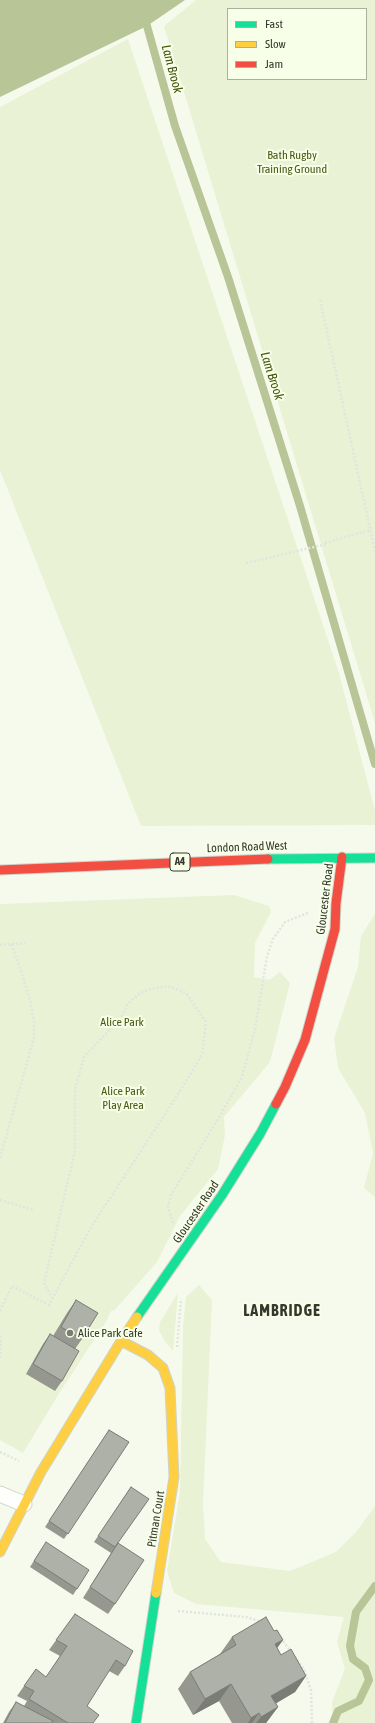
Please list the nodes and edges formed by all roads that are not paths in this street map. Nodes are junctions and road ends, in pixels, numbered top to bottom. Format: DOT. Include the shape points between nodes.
graph roads {
  1 [pos="342,857"];
  2 [pos="375,858"];
  3 [pos="0,870"];
  4 [pos="121,1341"];
  5 [pos="0,1494"];
  6 [pos="24,1504"];
  7 [pos="0,1552"];
  8 [pos="136,1723"];
  1 -- 2 [label="main road, London Road West / A4"];
  1 -- 3 [label="main road, London Road West / A4"];
  1 -- 4 [label="main road, Gloucester Road" via="335,929 304,1040 288,1080 260,1134 222,1195"];
  4 -- 6 [label="main road, Gloucester Road"];
  4 -- 8 [label="main road, Pitman Court" via="148,1355 163,1368 170,1388 174,1469"];
  5 -- 6 [label="lane"];
  6 -- 7 [label="main road, Gloucester Road"];
}
